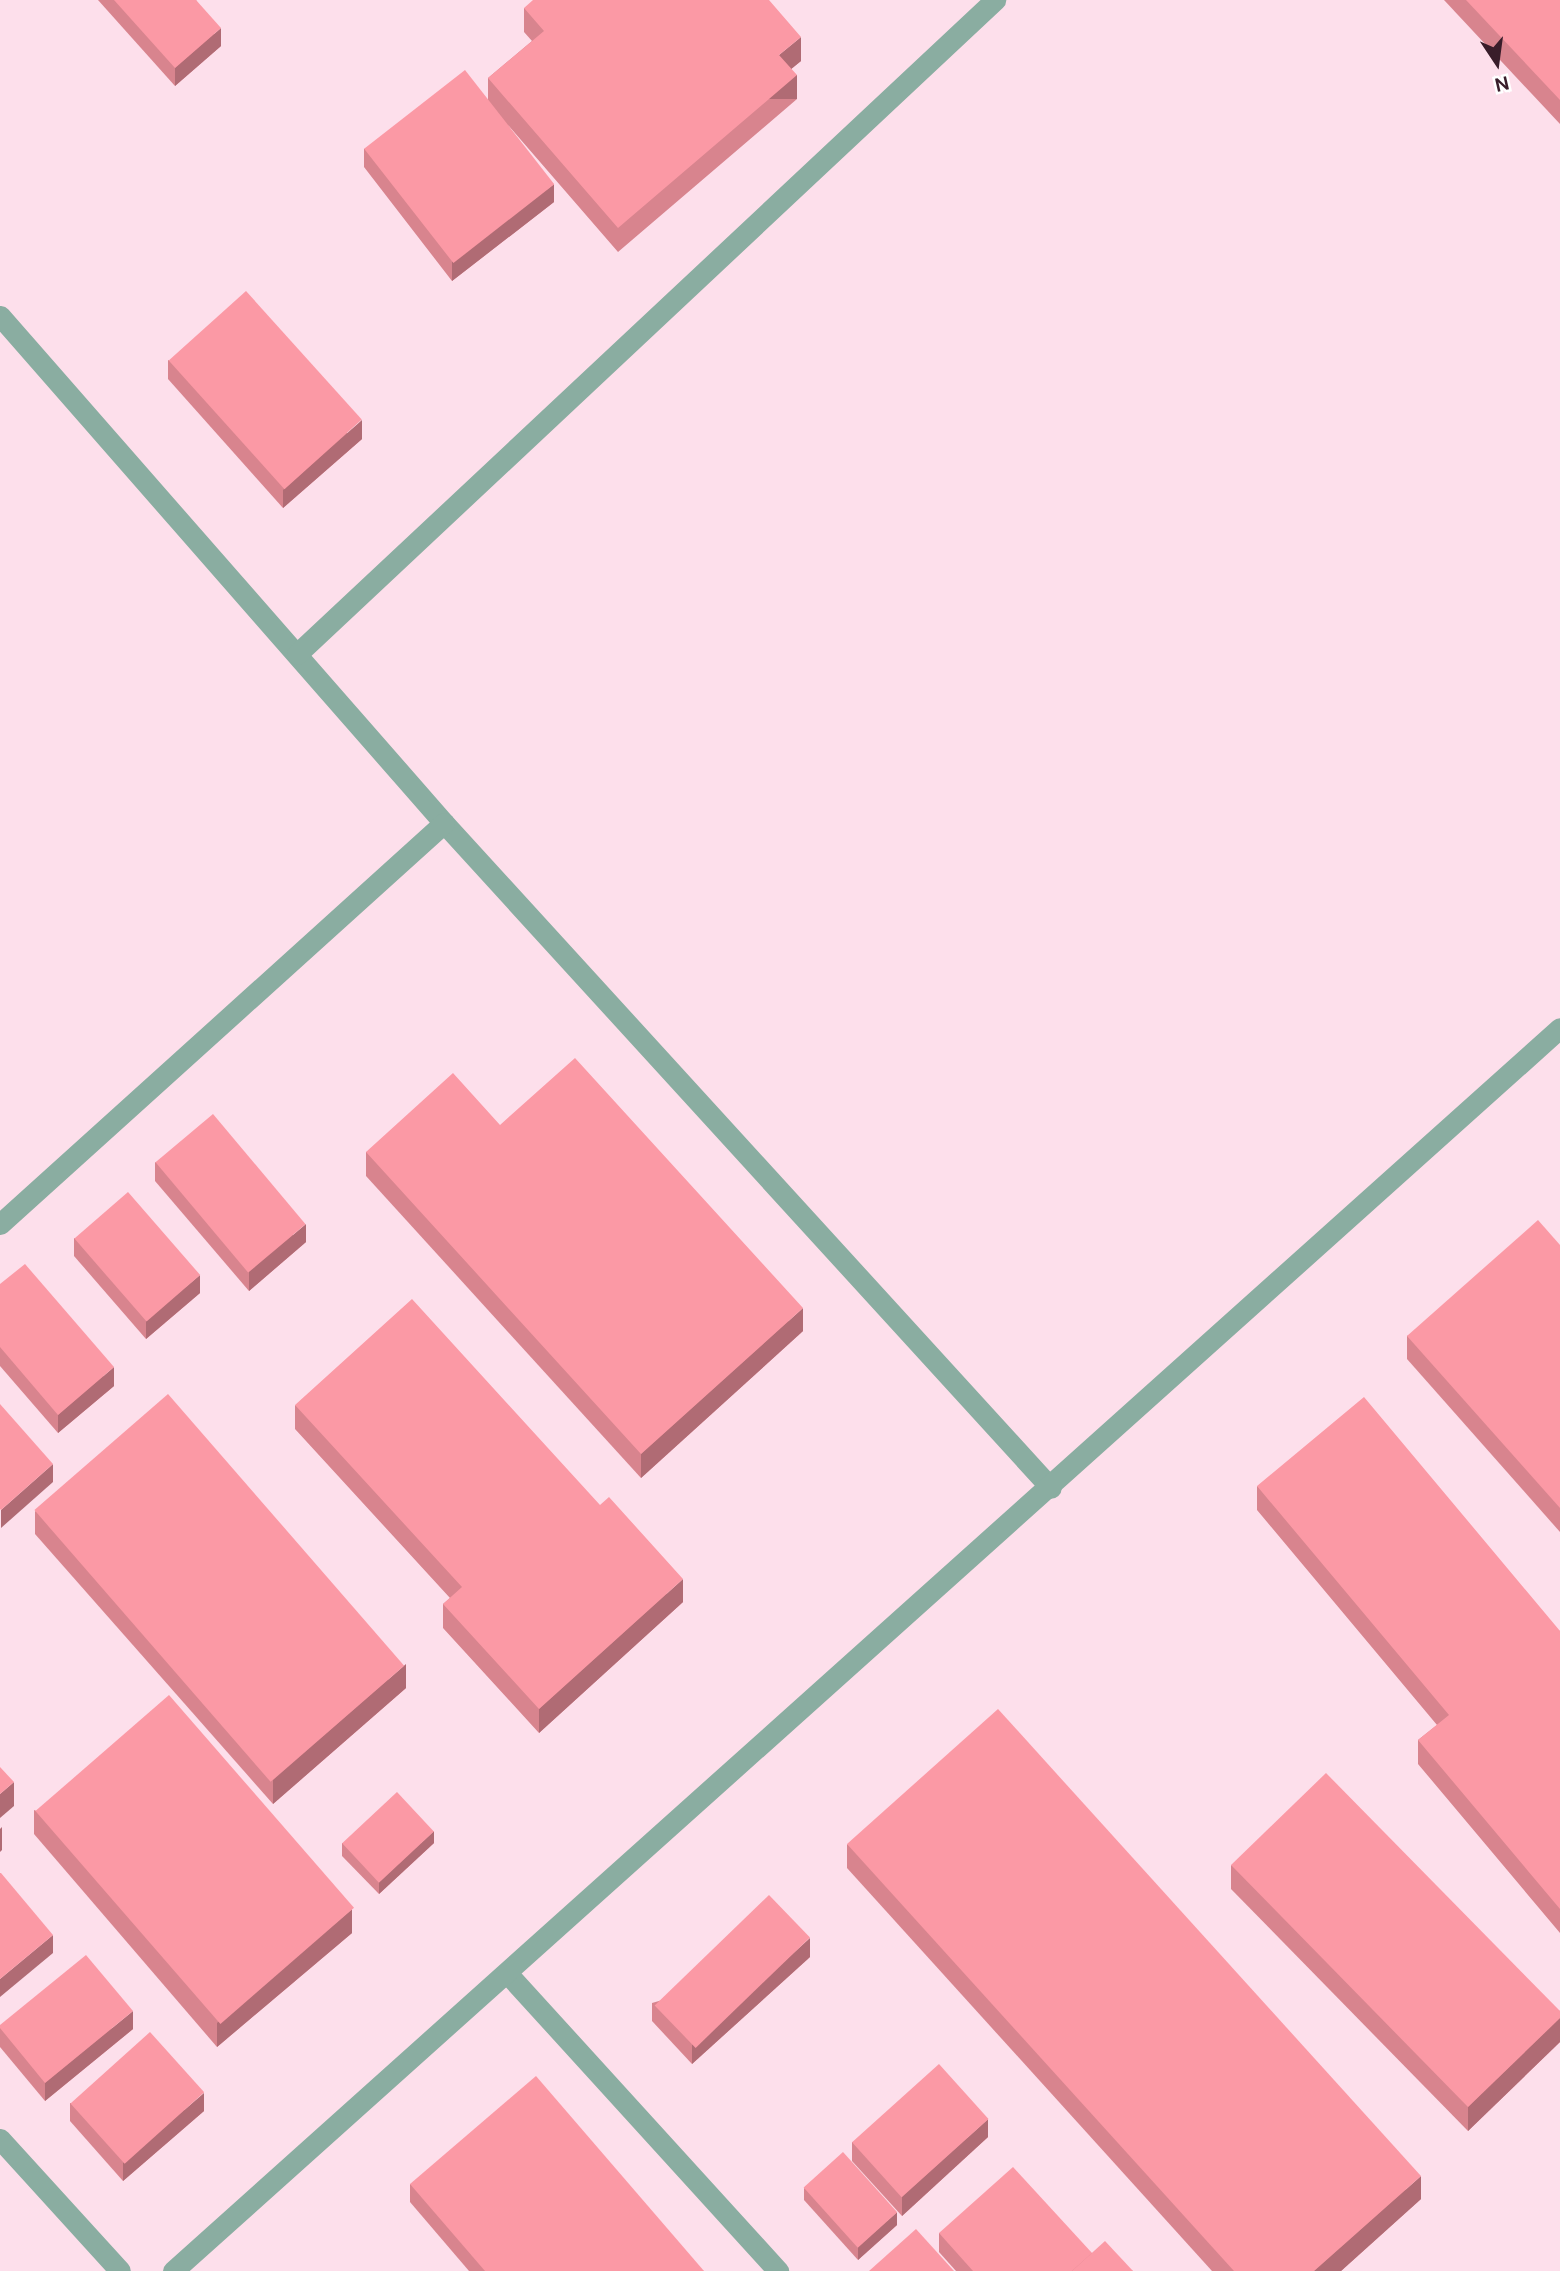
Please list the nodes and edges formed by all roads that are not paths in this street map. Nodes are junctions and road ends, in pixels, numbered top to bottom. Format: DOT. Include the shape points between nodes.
graph roads {
  1 [pos="995,0"];
  2 [pos="0,316"];
  3 [pos="297,654"];
  4 [pos="444,823"];
  5 [pos="1560,1028"];
  6 [pos="0,1224"];
  7 [pos="1051,1488"];
  8 [pos="507,1973"];
  9 [pos="0,2139"];
  10 [pos="120,2271"];
  11 [pos="173,2271"];
  12 [pos="778,2271"];
  1 -- 3 [label="street"];
  2 -- 3 [label="street"];
  3 -- 4 [label="street"];
  4 -- 6 [label="street"];
  4 -- 7 [label="street"];
  5 -- 7 [label="street"];
  7 -- 8 [label="street"];
  8 -- 11 [label="street"];
  8 -- 12 [label="street"];
  9 -- 10 [label="street"];
}
